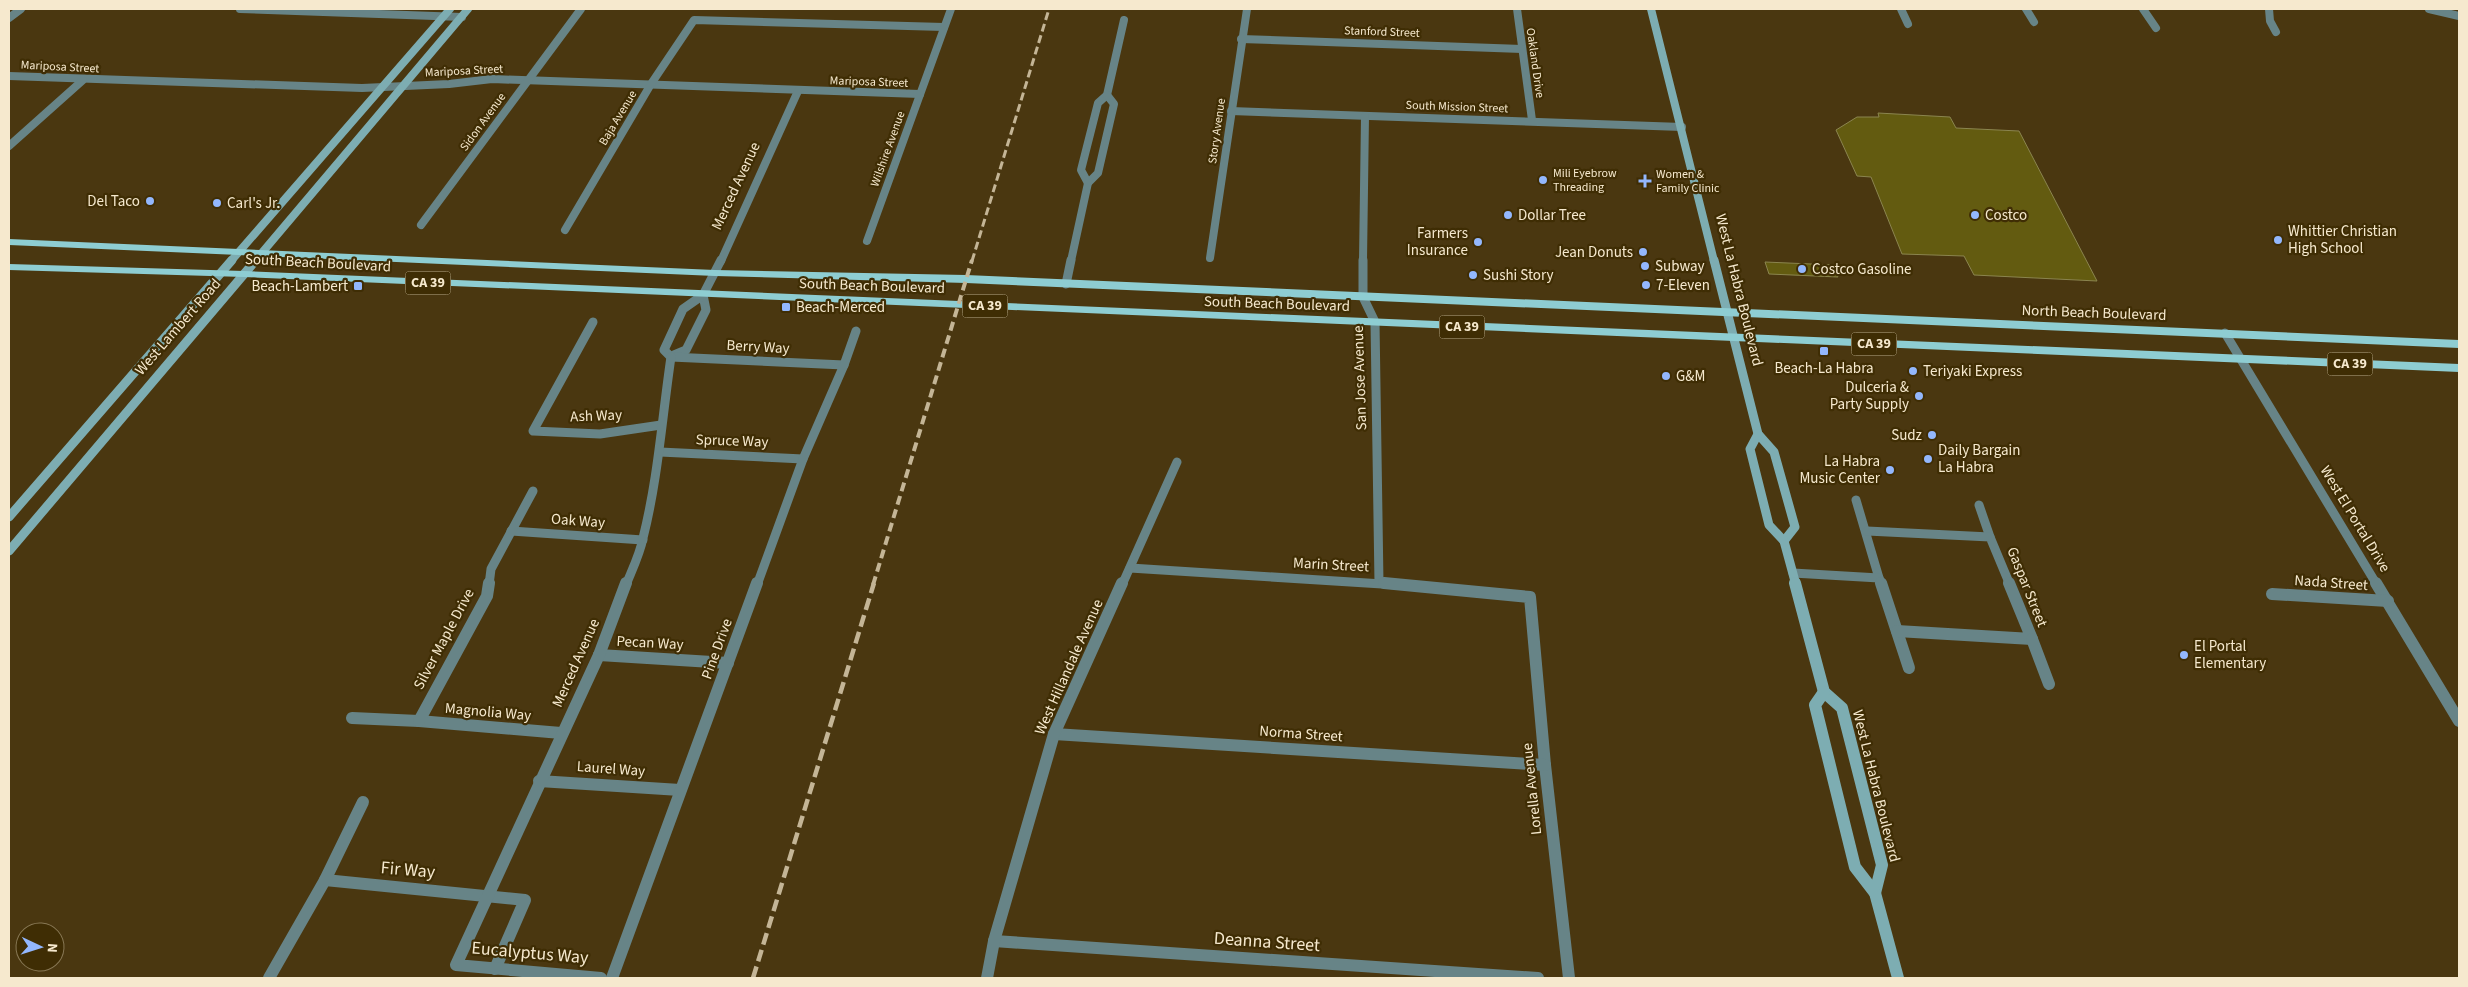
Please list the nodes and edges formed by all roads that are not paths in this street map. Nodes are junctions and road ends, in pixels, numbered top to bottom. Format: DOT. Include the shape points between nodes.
graph roads {
  1 [pos="21,9"];
  2 [pos="240,9"];
  3 [pos="450,9"];
  4 [pos="468,9"];
  5 [pos="581,9"];
  6 [pos="951,9"];
  7 [pos="1247,9"];
  8 [pos="1516,9"];
  9 [pos="1651,9"];
  10 [pos="1901,9"];
  11 [pos="2026,9"];
  12 [pos="2143,9"];
  13 [pos="2269,9"];
  14 [pos="2429,9"];
  15 [pos="444,16"];
  16 [pos="2459,16"];
  17 [pos="462,17"];
  18 [pos="9,18"];
  19 [pos="1124,20"];
  20 [pos="2034,22"];
  21 [pos="1908,24"];
  22 [pos="944,27"];
  23 [pos="2156,28"];
  24 [pos="2276,32"];
  25 [pos="1241,39"];
  26 [pos="1522,48"];
  27 [pos="9,76"];
  28 [pos="83,80"];
  29 [pos="528,80"];
  30 [pos="651,84"];
  31 [pos="403,85"];
  32 [pos="383,87"];
  33 [pos="798,91"];
  34 [pos="920,94"];
  35 [pos="1107,95"];
  36 [pos="1231,111"];
  37 [pos="1365,116"];
  38 [pos="1532,120"];
  39 [pos="1682,128"];
  40 [pos="9,146"];
  41 [pos="1088,183"];
  42 [pos="421,225"];
  43 [pos="565,230"];
  44 [pos="867,241"];
  45 [pos="9,242"];
  46 [pos="240,250"];
  47 [pos="264,251"];
  48 [pos="1210,258"];
  49 [pos="9,267"];
  50 [pos="714,272"];
  51 [pos="220,273"];
  52 [pos="244,274"];
  53 [pos="1066,284"];
  54 [pos="703,295"];
  55 [pos="1363,297"];
  56 [pos="1728,314"];
  57 [pos="593,322"];
  58 [pos="1375,322"];
  59 [pos="856,331"];
  60 [pos="2225,333"];
  61 [pos="1734,338"];
  62 [pos="2459,344"];
  63 [pos="671,357"];
  64 [pos="2240,359"];
  65 [pos="844,365"];
  66 [pos="2459,368"];
  67 [pos="661,425"];
  68 [pos="1758,434"];
  69 [pos="660,452"];
  70 [pos="803,459"];
  71 [pos="1177,462"];
  72 [pos="533,491"];
  73 [pos="1856,500"];
  74 [pos="1979,505"];
  75 [pos="9,517"];
  76 [pos="511,531"];
  77 [pos="1867,531"];
  78 [pos="1990,537"];
  79 [pos="643,540"];
  80 [pos="1784,541"];
  81 [pos="9,550"];
  82 [pos="1130,568"];
  83 [pos="1793,573"];
  84 [pos="1879,578"];
  85 [pos="1379,583"];
  86 [pos="2272,594"];
  87 [pos="1530,597"];
  88 [pos="2388,601"];
  89 [pos="1897,631"];
  90 [pos="2032,639"];
  91 [pos="600,655"];
  92 [pos="728,662"];
  93 [pos="1909,668"];
  94 [pos="2049,684"];
  95 [pos="1824,692"];
  96 [pos="352,718"];
  97 [pos="419,721"];
  98 [pos="2459,721"];
  99 [pos="561,734"];
  100 [pos="1054,734"];
  101 [pos="1545,765"];
  102 [pos="539,781"];
  103 [pos="680,790"];
  104 [pos="363,802"];
  105 [pos="325,880"];
  106 [pos="1875,893"];
  107 [pos="488,895"];
  108 [pos="994,941"];
  109 [pos="456,965"];
  110 [pos="495,969"];
  111 [pos="1462,976"];
  112 [pos="269,978"];
  113 [pos="601,978"];
  114 [pos="612,978"];
  115 [pos="987,978"];
  116 [pos="1538,978"];
  117 [pos="1569,978"];
  118 [pos="1898,978"];
  1 -- 18 [label="street"];
  2 -- 15 [label="street"];
  3 -- 15 [label="main road, West Lambert Road"];
  4 -- 17 [label="main road, West Lambert Road"];
  5 -- 29 [label="street, Sidon Avenue"];
  6 -- 22 [label="street, Wilshire Avenue"];
  7 -- 25 [label="street, Story Avenue"];
  8 -- 26 [label="street, Oakland Drive"];
  9 -- 39 [label="main road, West La Habra Boulevard"];
  10 -- 21 [label="street"];
  11 -- 20 [label="street"];
  12 -- 23 [label="street"];
  13 -- 24 [label="street" via="2270,21"];
  14 -- 16 [label="street"];
  15 -- 17 [label="street"];
  15 -- 32 [label="main road, West Lambert Road"];
  17 -- 31 [label="main road, West Lambert Road"];
  19 -- 35 [label="street"];
  22 -- 30 [label="street, Baja Avenue" via="694,20"];
  22 -- 34 [label="street, Wilshire Avenue"];
  25 -- 26 [label="street, Stanford Street"];
  25 -- 36 [label="street, Story Avenue"];
  26 -- 38 [label="street, Oakland Drive"];
  27 -- 28 [label="street, Mariposa Street"];
  28 -- 32 [label="street, Mariposa Street"];
  28 -- 40 [label="street"];
  29 -- 30 [label="street, Mariposa Street"];
  29 -- 31 [label="street, Mariposa Street"];
  29 -- 42 [label="street, Sidon Avenue"];
  30 -- 33 [label="street, Mariposa Street"];
  30 -- 43 [label="street, Baja Avenue"];
  31 -- 32 [label="street, Mariposa Street"];
  31 -- 47 [label="main road, West Lambert Road"];
  32 -- 46 [label="main road, West Lambert Road"];
  33 -- 34 [label="street, Mariposa Street"];
  33 -- 50 [label="street, Merced Avenue"];
  34 -- 44 [label="street, Wilshire Avenue"];
  35 -- 41 [label="street" via="1098,103 1081,170"];
  35 -- 41 [label="street" via="1114,104 1098,173"];
  36 -- 37 [label="street, South Mission Street"];
  36 -- 48 [label="street, Story Avenue"];
  37 -- 38 [label="street, South Mission Street"];
  37 -- 55 [label="street, San Jose Avenue"];
  38 -- 39 [label="street, South Mission Street"];
  39 -- 56 [label="main road, West La Habra Boulevard"];
  41 -- 53 [label="street"];
  45 -- 46 [label="main road, South Beach Boulevard / CA 39"];
  46 -- 47 [label="main road, South Beach Boulevard / CA 39"];
  46 -- 51 [label="main road, West Lambert Road"];
  47 -- 50 [label="main road, South Beach Boulevard / CA 39"];
  47 -- 52 [label="main road, West Lambert Road"];
  49 -- 51 [label="main road, South Beach Boulevard / CA 39"];
  50 -- 53 [label="main road, South Beach Boulevard / CA 39"];
  50 -- 54 [label="street, Merced Avenue"];
  51 -- 52 [label="main road, South Beach Boulevard / CA 39"];
  51 -- 75 [label="main road, West Lambert Road"];
  52 -- 54 [label="main road, South Beach Boulevard / CA 39"];
  52 -- 81 [label="main road, West Lambert Road"];
  53 -- 55 [label="main road, South Beach Boulevard / CA 39"];
  54 -- 58 [label="main road, South Beach Boulevard / CA 39"];
  54 -- 63 [label="street, Merced Avenue" via="706,310 686,350"];
  54 -- 63 [label="street, Merced Avenue" via="683,309 664,350"];
  55 -- 56 [label="main road, South Beach Boulevard / CA 39"];
  55 -- 58 [label="street, San Jose Avenue"];
  56 -- 60 [label="main road, North Beach Boulevard / CA 39"];
  56 -- 61 [label="main road, West La Habra Boulevard"];
  57 -- 67 [label="street, Ash Way" via="532,431 600,434"];
  58 -- 61 [label="main road, South Beach Boulevard / CA 39"];
  58 -- 85 [label="street, San Jose Avenue"];
  59 -- 65 [label="street, Pine Drive"];
  60 -- 62 [label="main road, North Beach Boulevard / CA 39"];
  60 -- 64 [label="street, West El Portal Drive"];
  61 -- 64 [label="main road, CA 39"];
  61 -- 68 [label="main road, West La Habra Boulevard"];
  63 -- 65 [label="street, Berry Way"];
  63 -- 67 [label="street, Merced Avenue"];
  64 -- 66 [label="main road, CA 39"];
  64 -- 88 [label="street, West El Portal Drive"];
  65 -- 70 [label="street, Pine Drive"];
  67 -- 69 [label="street, Merced Avenue"];
  68 -- 80 [label="main road, West La Habra Boulevard" via="1750,449 1769,525"];
  68 -- 80 [label="main road, West La Habra Boulevard" via="1774,452 1795,527"];
  69 -- 70 [label="street, Spruce Way"];
  69 -- 79 [label="street, Merced Avenue"];
  70 -- 92 [label="street, Pine Drive"];
  71 -- 82 [label="street, West Hillandale Avenue"];
  72 -- 76 [label="street, Silver Maple Drive"];
  73 -- 77 [label="street"];
  74 -- 78 [label="street"];
  76 -- 79 [label="street, Oak Way"];
  76 -- 97 [label="street, Silver Maple Drive" via="491,569 487,596"];
  77 -- 78 [label="street, Gaspar Street"];
  77 -- 84 [label="street"];
  78 -- 90 [label="street, Gaspar Street"];
  79 -- 91 [label="street, Merced Avenue"];
  80 -- 83 [label="main road, West La Habra Boulevard"];
  82 -- 85 [label="street, Marin Street"];
  82 -- 100 [label="street, West Hillandale Avenue"];
  83 -- 84 [label="street"];
  83 -- 95 [label="main road, West La Habra Boulevard"];
  84 -- 89 [label="street"];
  85 -- 87 [label="street, Marin Street"];
  86 -- 88 [label="street, Nada Street"];
  87 -- 101 [label="street, Lorella Avenue"];
  88 -- 98 [label="street, West El Portal Drive"];
  89 -- 90 [label="street, Gaspar Street"];
  89 -- 93 [label="street"];
  90 -- 94 [label="street"];
  91 -- 92 [label="street, Pecan Way"];
  91 -- 99 [label="street, Merced Avenue"];
  92 -- 103 [label="street, Pine Drive"];
  95 -- 106 [label="main road, West La Habra Boulevard" via="1842,708 1882,865"];
  95 -- 106 [label="main road, West La Habra Boulevard" via="1815,705 1855,867"];
  96 -- 97 [label="street, Magnolia Way"];
  97 -- 99 [label="street, Magnolia Way"];
  99 -- 102 [label="street, Merced Avenue"];
  100 -- 101 [label="street, Norma Street"];
  100 -- 108 [label="street, West Hillandale Avenue"];
  101 -- 117 [label="street, Lorella Avenue"];
  102 -- 103 [label="street, Laurel Way"];
  102 -- 107 [label="street, Merced Avenue"];
  103 -- 114 [label="street, Pine Drive"];
  104 -- 105 [label="street"];
  105 -- 107 [label="street, Fir Way"];
  105 -- 112 [label="street"];
  106 -- 118 [label="main road, West La Habra Boulevard"];
  107 -- 109 [label="street, Merced Avenue"];
  107 -- 110 [label="street, Fir Way" via="525,900"];
  108 -- 111 [label="street, Deanna Street"];
  108 -- 115 [label="street, West Hillandale Avenue"];
  109 -- 110 [label="street, Eucalyptus Way"];
  110 -- 113 [label="street, Eucalyptus Way"];
  111 -- 116 [label="street, Deanna Street"];
}
